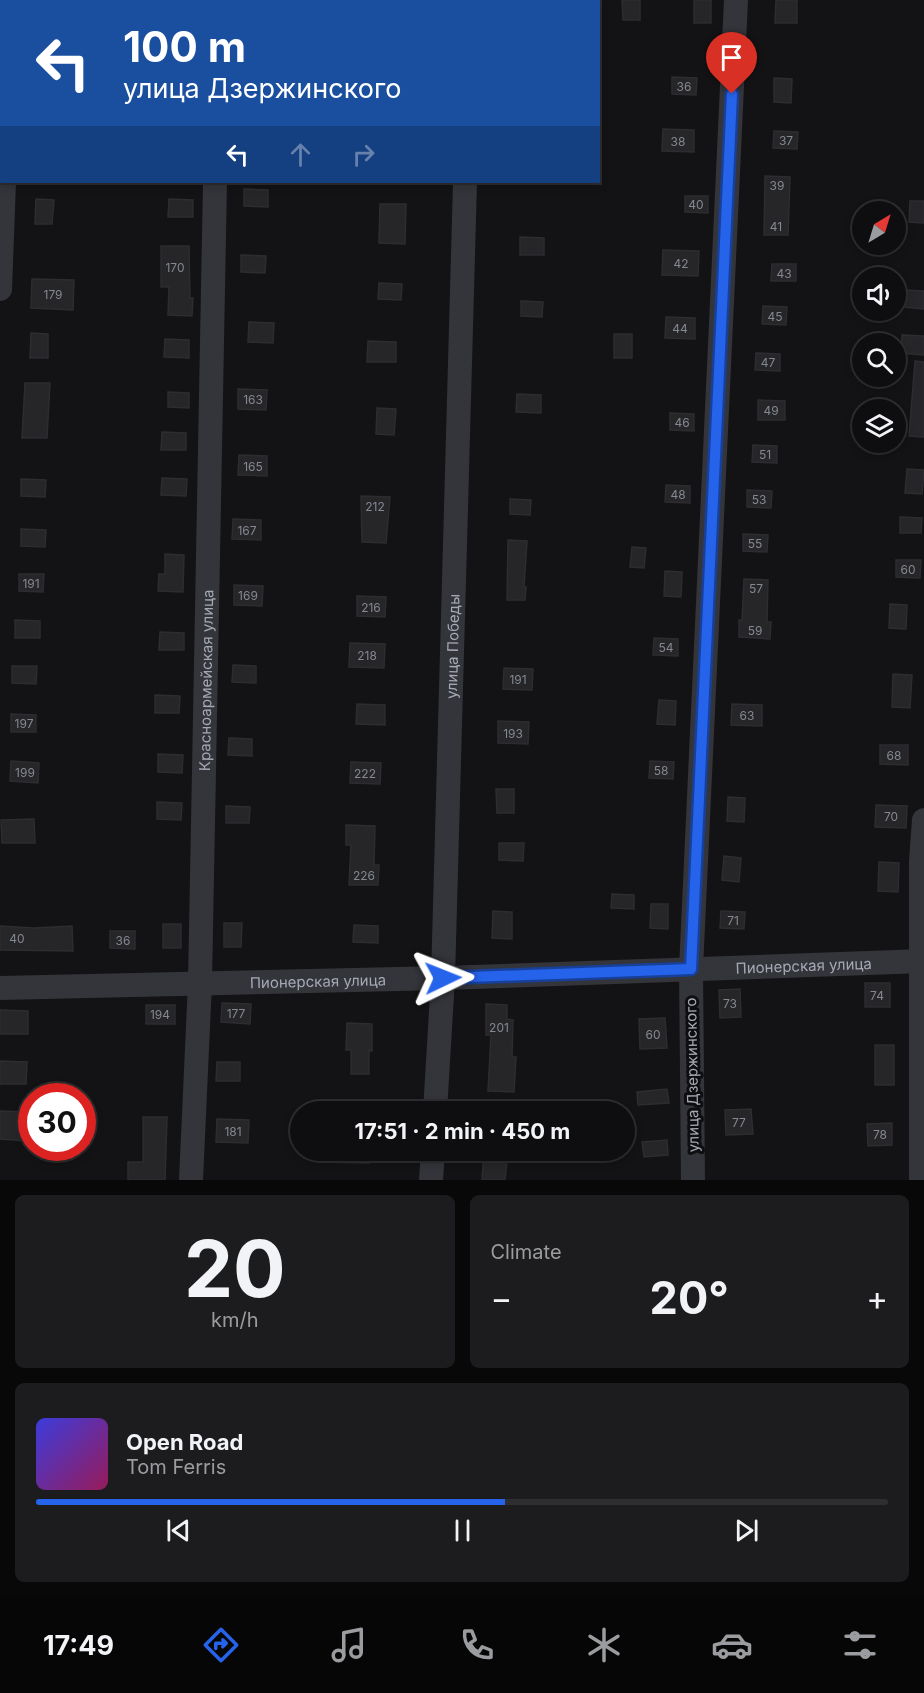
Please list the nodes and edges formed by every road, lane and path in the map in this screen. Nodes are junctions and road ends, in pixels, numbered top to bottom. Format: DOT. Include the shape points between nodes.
graph roads {
  1 [pos="736,0"];
  2 [pos="4,183"];
  3 [pos="215,183"];
  4 [pos="465,183"];
  5 [pos="0,288"];
  6 [pos="924,820"];
  7 [pos="923,961"];
  8 [pos="691,969"];
  9 [pos="443,978"];
  10 [pos="200,983"];
  11 [pos="0,988"];
  12 [pos="436,1101"];
  13 [pos="432,1161"];
  14 [pos="191,1180"];
  15 [pos="431,1180"];
  16 [pos="693,1180"];
  17 [pos="921,1180"];
  1 -- 8 [label="street, улица Дзержинского"];
  2 -- 5 [label="street"];
  3 -- 10 [label="street, Красноармейская улица"];
  4 -- 9 [label="street, улица Победы"];
  6 -- 7 [label="street"];
  7 -- 8 [label="street, Пионерская улица"];
  7 -- 17 [label="street"];
  8 -- 9 [label="street, Пионерская улица"];
  8 -- 16 [label="street, улица Дзержинского"];
  9 -- 10 [label="street, Пионерская улица"];
  9 -- 12 [label="street, улица Победы"];
  10 -- 11 [label="street, Пионерская улица"];
  10 -- 14 [label="street, Красноармейская улица"];
  13 -- 15 [label="street"];
}
